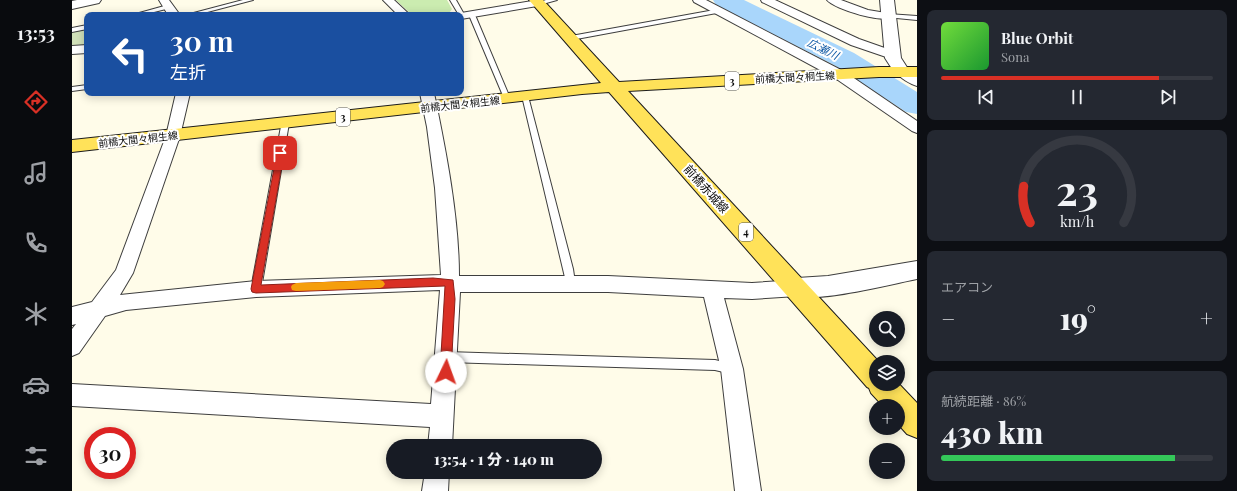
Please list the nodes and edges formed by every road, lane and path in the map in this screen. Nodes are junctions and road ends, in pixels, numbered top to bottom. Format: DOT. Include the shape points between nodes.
graph roads {
  1 [pos="94,0"];
  2 [pos="250,0"];
  3 [pos="388,0"];
  4 [pos="453,0"];
  5 [pos="554,0"];
  6 [pos="698,0"];
  7 [pos="766,0"];
  8 [pos="832,0"];
  9 [pos="887,0"];
  10 [pos="538,1"];
  11 [pos="72,5"];
  12 [pos="169,7"];
  13 [pos="720,11"];
  14 [pos="148,12"];
  15 [pos="201,12"];
  16 [pos="401,12"];
  17 [pos="462,12"];
  18 [pos="465,16"];
  19 [pos="888,16"];
  20 [pos="917,18"];
  21 [pos="84,27"];
  22 [pos="72,30"];
  23 [pos="571,38"];
  24 [pos="84,49"];
  25 [pos="72,50"];
  26 [pos="892,55"];
  27 [pos="910,72"];
  28 [pos="845,74"];
  29 [pos="917,82"];
  30 [pos="84,87"];
  31 [pos="614,87"];
  32 [pos="72,89"];
  33 [pos="182,96"];
  34 [pos="525,96"];
  35 [pos="508,98"];
  36 [pos="429,100"];
  37 [pos="285,123"];
  38 [pos="917,128"];
  39 [pos="173,136"];
  40 [pos="72,146"];
  41 [pos="917,270"];
  42 [pos="450,283"];
  43 [pos="570,283"];
  44 [pos="712,288"];
  45 [pos="796,288"];
  46 [pos="256,289"];
  47 [pos="98,309"];
  48 [pos="72,316"];
  49 [pos="72,346"];
  50 [pos="447,357"];
  51 [pos="732,369"];
  52 [pos="869,370"];
  53 [pos="887,391"];
  54 [pos="72,395"];
  55 [pos="443,416"];
  56 [pos="917,424"];
  57 [pos="441,439"];
  58 [pos="436,479"];
  59 [pos="435,491"];
  60 [pos="748,491"];
  1 -- 11 [label="street"];
  2 -- 15 [label="lane"];
  3 -- 16 [label="street"];
  4 -- 17 [label="lane"];
  5 -- 10 [label="lane"];
  6 -- 13 [label="street"];
  7 -- 26 [label="street" via="855,42"];
  8 -- 19 [label="street" via="852,10 874,16"];
  9 -- 19 [label="street"];
  10 -- 18 [label="street"];
  10 -- 23 [label="main road, 前橋赤城線 / 4"];
  12 -- 14 [label="lane"];
  13 -- 23 [label="lane"];
  13 -- 28 [label="street"];
  18 -- 35 [label="lane"];
  19 -- 20 [label="lane"];
  19 -- 26 [label="street"];
  21 -- 22 [label="lane"];
  23 -- 31 [label="main road, 前橋赤城線 / 4"];
  24 -- 25 [label="street"];
  26 -- 27 [label="street" via="894,62"];
  27 -- 28 [label="main road, 3"];
  27 -- 29 [label="street"];
  28 -- 31 [label="main road, 前橋大間々桐生線 / 3"];
  28 -- 38 [label="street"];
  30 -- 32 [label="lane"];
  31 -- 34 [label="main road, 前橋大間々桐生線 / 3"];
  31 -- 45 [label="main road, 前橋赤城線 / 4"];
  33 -- 39 [label="street"];
  34 -- 35 [label="main road, 前橋大間々桐生線 / 3"];
  34 -- 43 [label="lane"];
  35 -- 36 [label="main road, 前橋大間々桐生線 / 3"];
  36 -- 37 [label="main road, 前橋大間々桐生線 / 3"];
  36 -- 42 [label="street" via="443,188"];
  37 -- 39 [label="main road, 前橋大間々桐生線 / 3"];
  37 -- 46 [label="lane"];
  39 -- 40 [label="main road, 前橋大間々桐生線 / 3"];
  39 -- 47 [label="street" via="124,273"];
  41 -- 45 [label="street" via="828,286"];
  42 -- 43 [label="street"];
  42 -- 46 [label="street"];
  42 -- 50 [label="street"];
  43 -- 44 [label="street"];
  44 -- 45 [label="street" via="752,291"];
  44 -- 51 [label="street"];
  45 -- 52 [label="main road, 前橋赤城線 / 4"];
  46 -- 47 [label="street" via="126,302"];
  47 -- 48 [label="street"];
  47 -- 49 [label="street"];
  50 -- 51 [label="lane" via="715,366"];
  50 -- 55 [label="street"];
  51 -- 60 [label="street"];
  53 -- 56 [label="main road"];
  54 -- 55 [label="street"];
  55 -- 57 [label="street"];
  58 -- 59 [label="street"];
}
